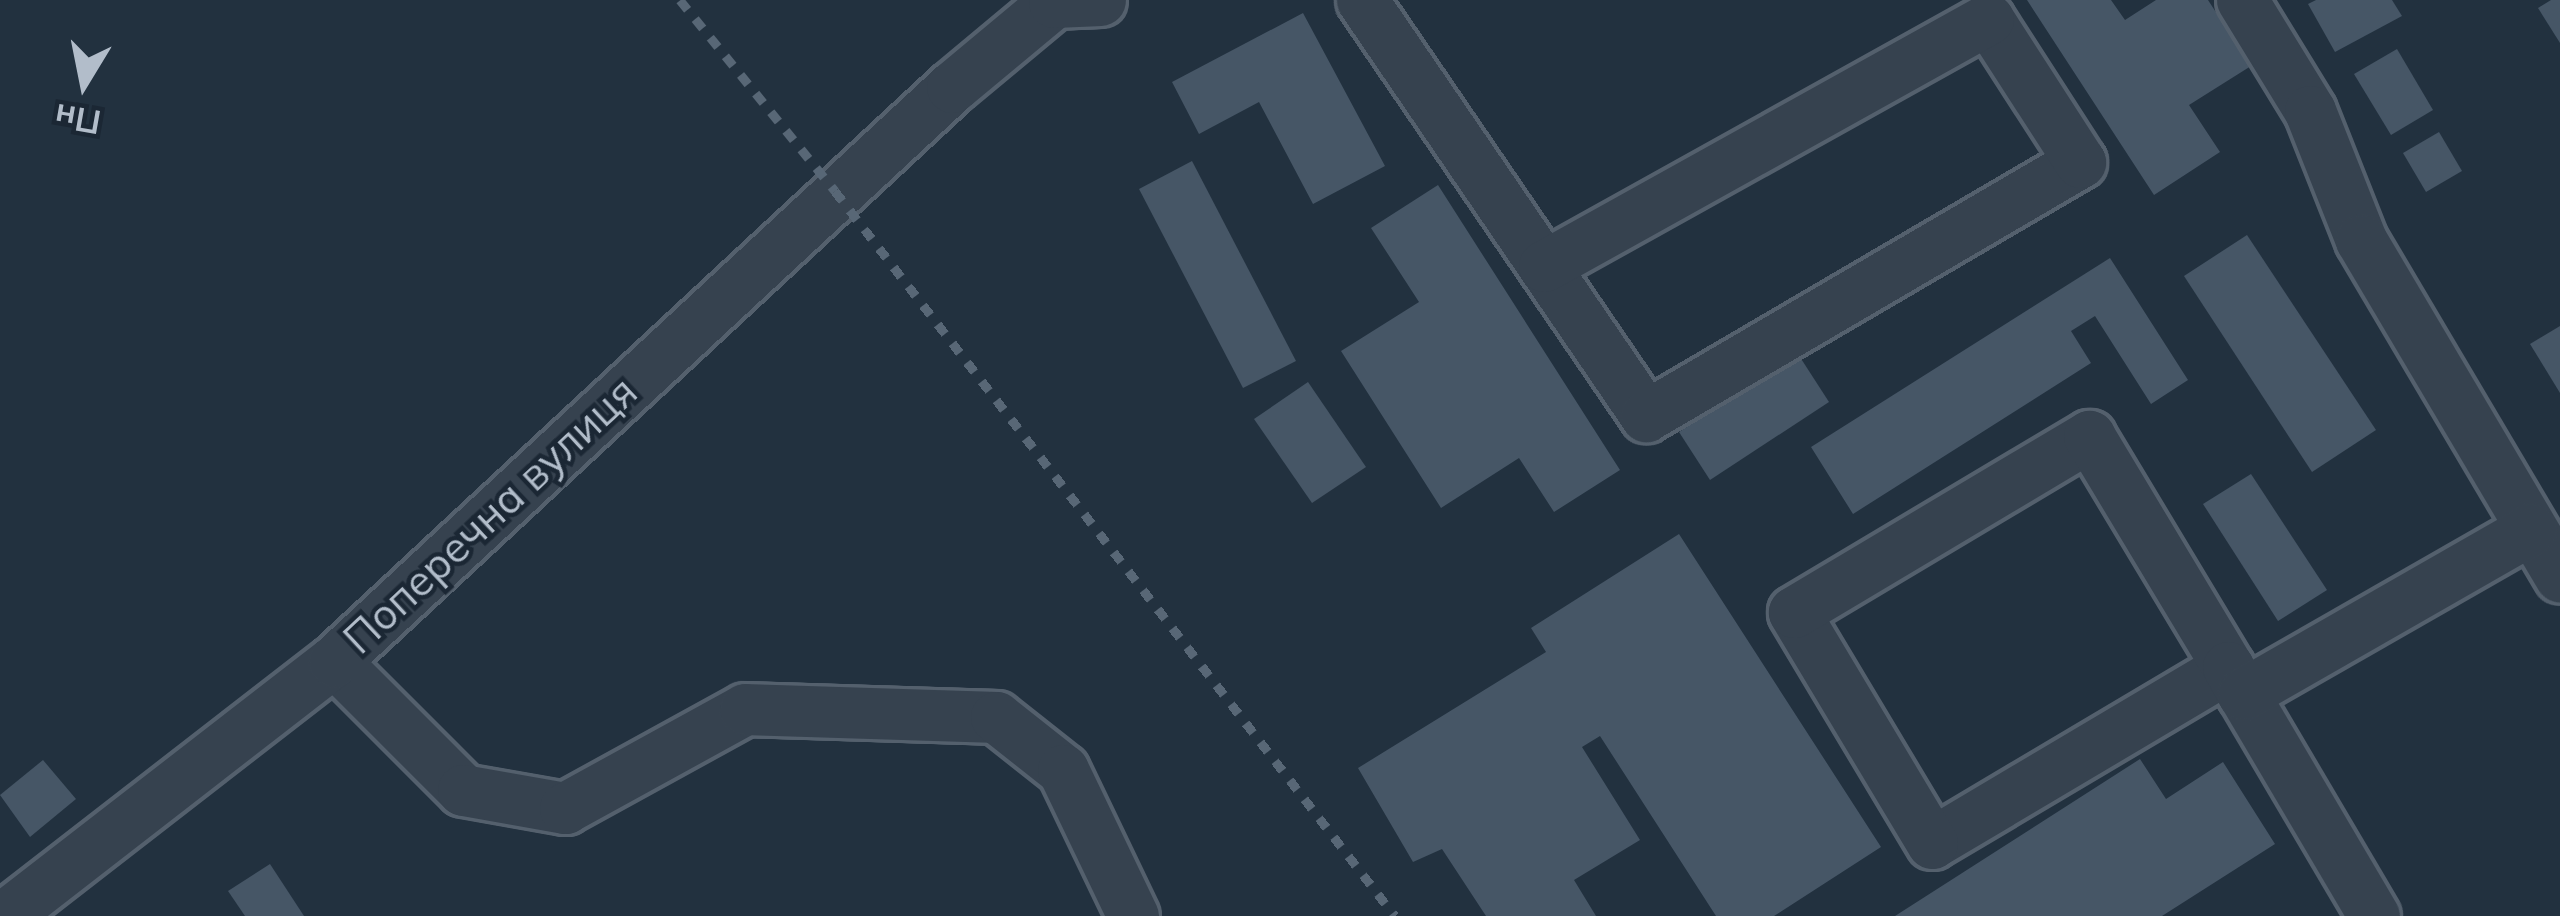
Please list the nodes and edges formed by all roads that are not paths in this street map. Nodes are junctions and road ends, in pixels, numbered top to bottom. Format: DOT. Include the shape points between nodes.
graph roads {
  1 [pos="1362,0"];
  2 [pos="2242,0"];
  3 [pos="1070,1"];
  4 [pos="1544,266"];
  5 [pos="2531,529"];
  6 [pos="2560,576"];
  7 [pos="334,661"];
  8 [pos="2236,681"];
  9 [pos="10,906"];
  10 [pos="1133,916"];
  11 [pos="2374,916"];
  1 -- 4 [label="street"];
  2 -- 5 [label="street" via="2310,110 2361,240"];
  3 -- 7 [label="street, Поперечна вулиця" via="952,87"];
  4 -- 4 [label="street" via="1646,416 2080,162 1988,19"];
  5 -- 6 [label="street"];
  5 -- 8 [label="street"];
  7 -- 9 [label="street, Поперечна вулиця"];
  7 -- 10 [label="street" via="463,790 566,808 745,709 996,717 1064,770"];
  8 -- 8 [label="street" via="2089,436 1794,612 1932,843"];
  8 -- 11 [label="street"];
}
